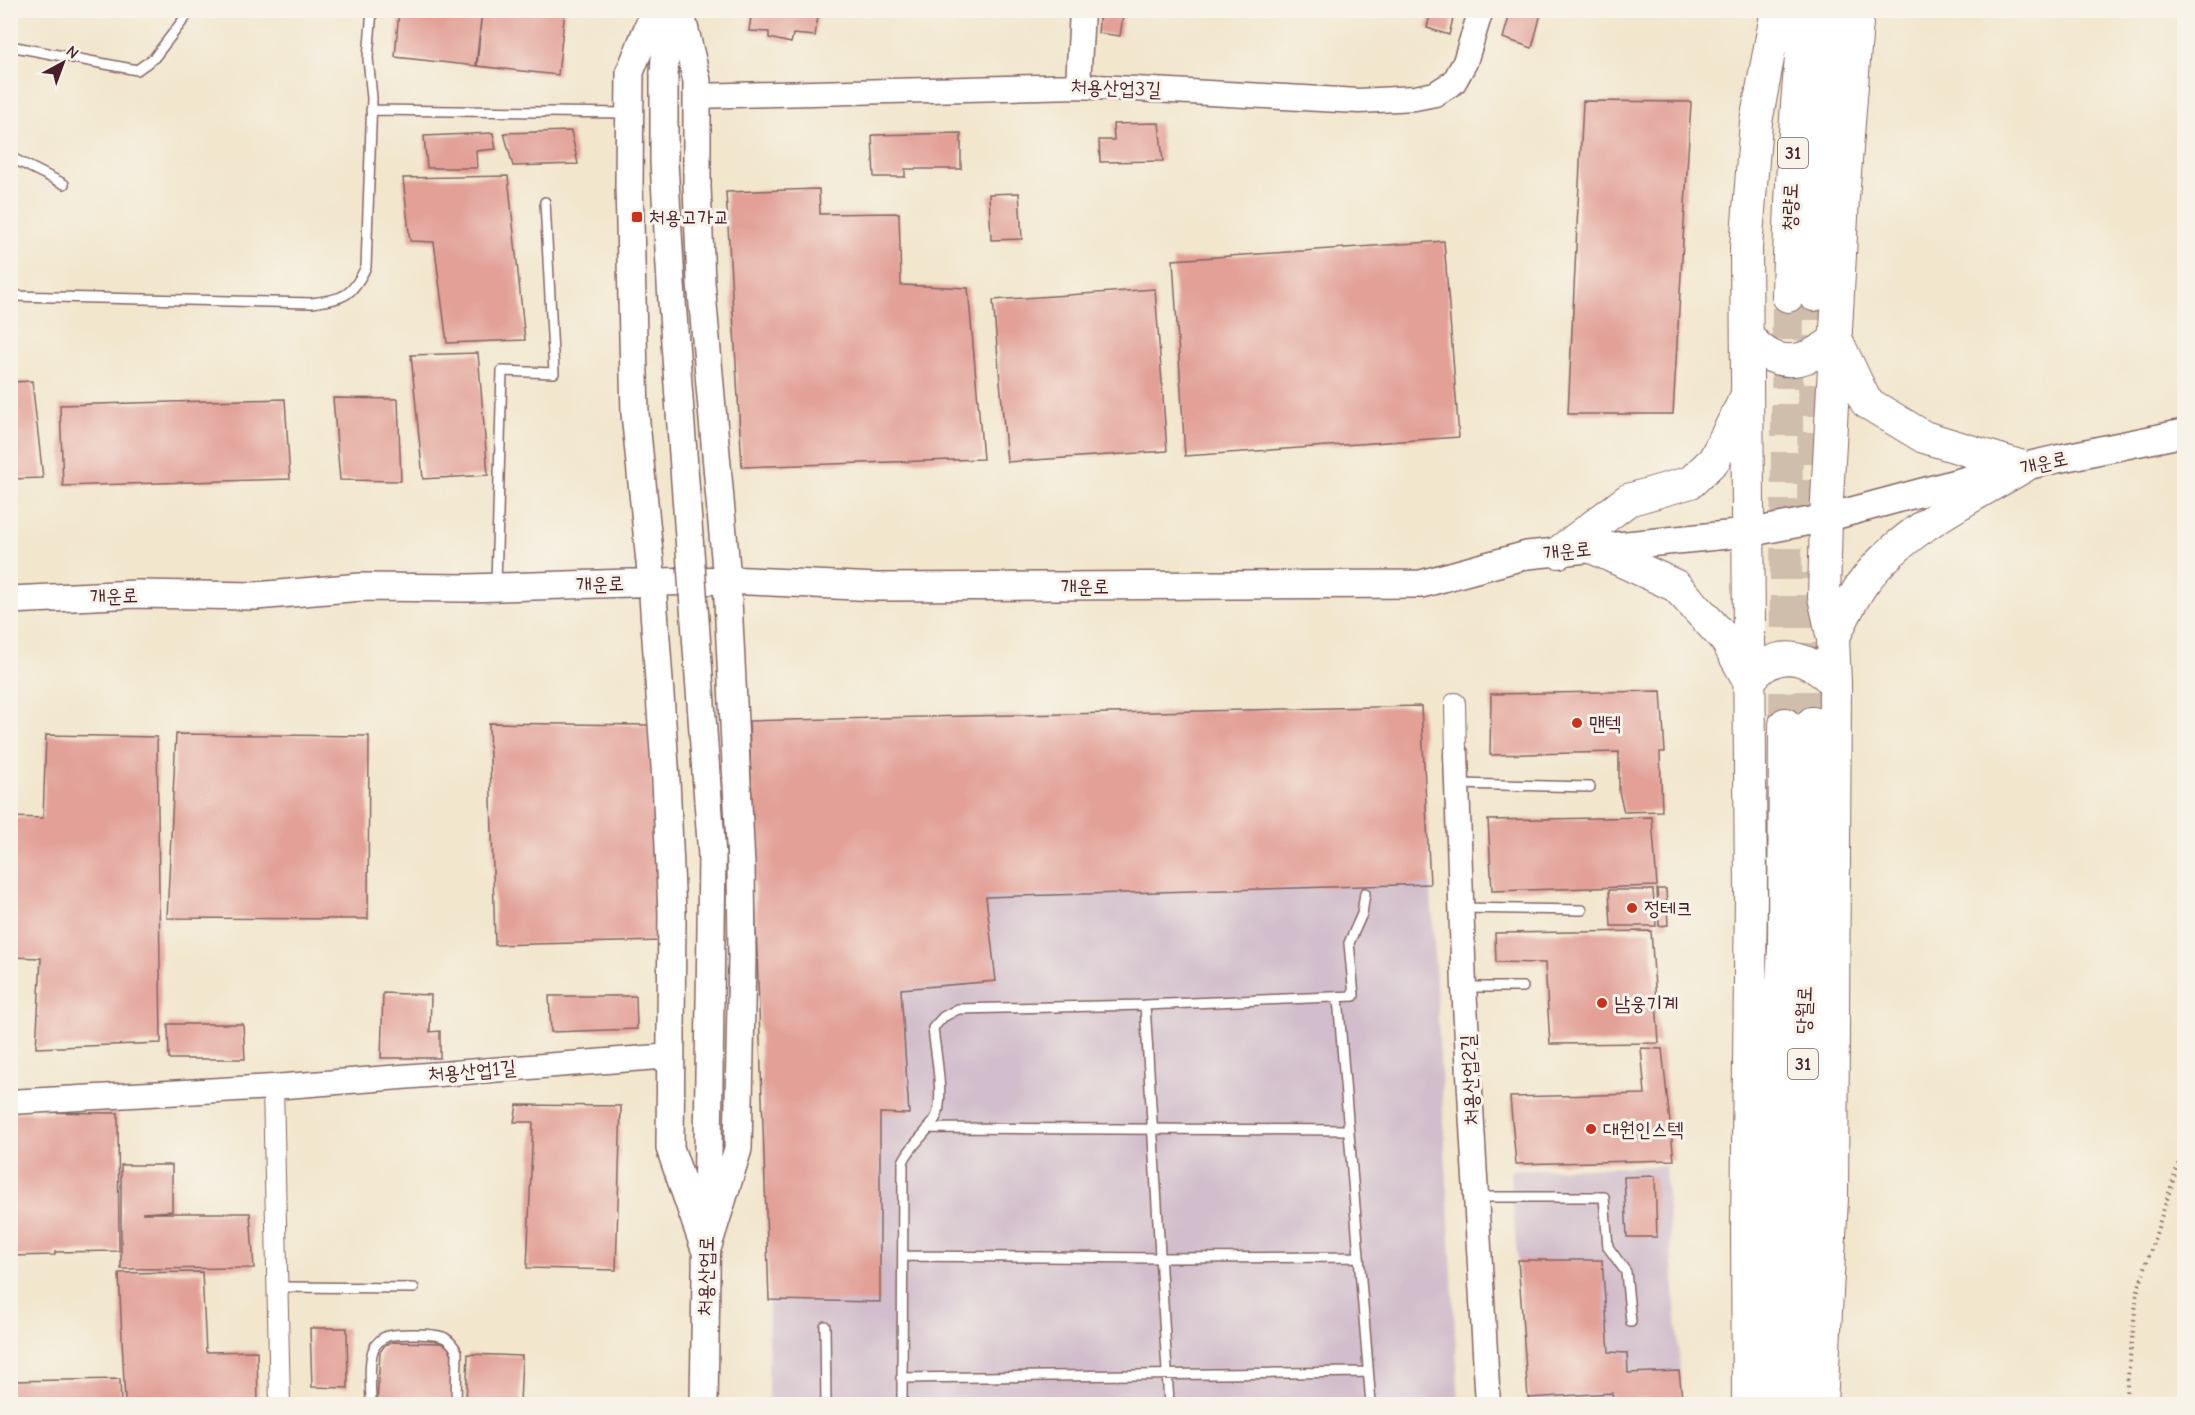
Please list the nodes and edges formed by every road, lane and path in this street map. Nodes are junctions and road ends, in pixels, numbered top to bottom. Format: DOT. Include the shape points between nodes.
graph roads {
  1 [pos="191,10"];
  2 [pos="372,10"];
  3 [pos="656,10"];
  4 [pos="668,10"];
  5 [pos="680,10"];
  6 [pos="1082,10"];
  7 [pos="1481,10"];
  8 [pos="1777,10"];
  9 [pos="1806,10"];
  10 [pos="1836,10"];
  11 [pos="1858,10"];
  12 [pos="10,46"];
  13 [pos="1078,86"];
  14 [pos="696,96"];
  15 [pos="371,110"];
  16 [pos="629,113"];
  17 [pos="10,157"];
  18 [pos="64,184"];
  19 [pos="545,202"];
  20 [pos="10,296"];
  21 [pos="1747,335"];
  22 [pos="1836,339"];
  23 [pos="1748,394"];
  24 [pos="2184,434"];
  25 [pos="2023,467"];
  26 [pos="1826,518"];
  27 [pos="1747,533"];
  28 [pos="1594,548"];
  29 [pos="1559,552"];
  30 [pos="727,580"];
  31 [pos="652,582"];
  32 [pos="496,588"];
  33 [pos="10,600"];
  34 [pos="1833,639"];
  35 [pos="1749,681"];
  36 [pos="1835,683"];
  37 [pos="1455,703"];
  38 [pos="1456,754"];
  39 [pos="1457,784"];
  40 [pos="1590,787"];
  41 [pos="1365,893"];
  42 [pos="1461,908"];
  43 [pos="1582,910"];
  44 [pos="1464,987"];
  45 [pos="1522,987"];
  46 [pos="1338,997"];
  47 [pos="1145,1005"];
  48 [pos="670,1056"];
  49 [pos="273,1087"];
  50 [pos="10,1102"];
  51 [pos="928,1128"];
  52 [pos="1153,1130"];
  53 [pos="1349,1130"];
  54 [pos="2184,1146"];
  55 [pos="1476,1197"];
  56 [pos="706,1252"];
  57 [pos="903,1256"];
  58 [pos="1359,1257"];
  59 [pos="1161,1258"];
  60 [pos="278,1287"];
  61 [pos="414,1288"];
  62 [pos="1631,1322"];
  63 [pos="825,1326"];
  64 [pos="1368,1372"];
  65 [pos="1167,1375"];
  66 [pos="901,1378"];
  67 [pos="280,1404"];
  68 [pos="371,1404"];
  69 [pos="456,1404"];
  70 [pos="704,1404"];
  71 [pos="826,1404"];
  72 [pos="902,1404"];
  73 [pos="1169,1404"];
  74 [pos="1371,1404"];
  75 [pos="1488,1404"];
  76 [pos="1748,1404"];
  77 [pos="1773,1404"];
  78 [pos="1800,1404"];
  79 [pos="1821,1404"];
  80 [pos="2124,1404"];
  1 -- 12 [label="lane" via="154,58 138,70"];
  2 -- 15 [label="lane" via="368,58"];
  3 -- 16 [label="main road" via="630,72"];
  4 -- 56 [label="main road, 처용산업로, bridge" via="664,162 712,856"];
  5 -- 14 [label="main road" via="697,81"];
  6 -- 13 [label="street"];
  7 -- 13 [label="street, 처용산업3길" via="1465,62 1454,82 1435,94 1415,98 1359,101"];
  8 -- 21 [label="highway" via="1755,133 1746,248"];
  9 -- 10 [label="highway, 청량로 / 31" via="1790,204 1801,295"];
  11 -- 22 [label="highway"];
  13 -- 14 [label="street, 처용산업3길"];
  14 -- 30 [label="main road" via="701,282"];
  15 -- 16 [label="lane"];
  15 -- 20 [label="lane" via="366,267 357,287 340,299 312,303"];
  16 -- 31 [label="main road" via="635,413"];
  17 -- 18 [label="lane"];
  19 -- 32 [label="lane" via="554,372 502,371"];
  21 -- 22 [label="highway" via="1771,357 1790,361 1821,352"];
  21 -- 23 [label="highway"];
  22 -- 25 [label="highway" via="1866,402 1924,437"];
  22 -- 26 [label="highway"];
  23 -- 27 [label="highway"];
  23 -- 29 [label="highway" via="1714,460 1690,482 1628,500"];
  24 -- 25 [label="main road, 개운로"];
  25 -- 26 [label="main road, 개운로"];
  25 -- 34 [label="highway" via="1934,520 1879,564 1847,608"];
  26 -- 27 [label="main road, 개운로"];
  26 -- 34 [label="highway" via="1824,597"];
  27 -- 28 [label="main road, 개운로"];
  27 -- 35 [label="highway"];
  28 -- 29 [label="main road, 개운로"];
  28 -- 35 [label="highway" via="1676,586 1726,640"];
  29 -- 30 [label="main road, 개운로" via="1527,555 1421,584 877,587"];
  30 -- 31 [label="main road, 개운로"];
  30 -- 56 [label="main road" via="741,866 738,1149"];
  31 -- 32 [label="main road, 개운로"];
  31 -- 48 [label="main road" via="672,913"];
  32 -- 33 [label="main road, 개운로" via="361,587 256,596 137,594"];
  34 -- 36 [label="highway"];
  35 -- 36 [label="highway" via="1759,668 1773,660 1789,658 1821,669"];
  35 -- 76 [label="highway"];
  36 -- 79 [label="highway" via="1832,1199"];
  37 -- 38 [label="street"];
  38 -- 39 [label="street, 처용산업2길"];
  39 -- 40 [label="lane"];
  39 -- 42 [label="street, 처용산업2길"];
  41 -- 46 [label="lane" via="1362,914 1349,943 1354,996"];
  42 -- 43 [label="lane"];
  42 -- 44 [label="street, 처용산업2길"];
  44 -- 45 [label="lane"];
  44 -- 55 [label="street, 처용산업2길"];
  46 -- 47 [label="lane"];
  46 -- 53 [label="lane"];
  47 -- 51 [label="lane" via="958,1010 943,1017 933,1028 941,1105"];
  47 -- 52 [label="lane"];
  48 -- 49 [label="street, 처용산업1길"];
  48 -- 56 [label="main road" via="670,1148"];
  49 -- 50 [label="street, 처용산업1길"];
  49 -- 60 [label="street"];
  51 -- 52 [label="lane"];
  51 -- 57 [label="lane" via="910,1147 903,1162"];
  52 -- 53 [label="lane"];
  52 -- 59 [label="lane"];
  53 -- 58 [label="lane"];
  54 -- 80 [label="path" via="2137,1293"];
  55 -- 62 [label="lane" via="1604,1197 1608,1247 1626,1272"];
  55 -- 75 [label="street, 처용산업2길"];
  56 -- 70 [label="main road, 처용산업로"];
  57 -- 59 [label="lane"];
  57 -- 66 [label="lane"];
  58 -- 59 [label="lane"];
  58 -- 64 [label="lane"];
  59 -- 65 [label="lane"];
  60 -- 61 [label="lane"];
  60 -- 67 [label="street"];
  63 -- 71 [label="lane"];
  64 -- 65 [label="lane"];
  64 -- 74 [label="lane"];
  65 -- 66 [label="lane"];
  65 -- 73 [label="lane"];
  66 -- 72 [label="lane"];
  68 -- 69 [label="lane" via="372,1356 380,1340 388,1336 436,1335 457,1352"];
  77 -- 78 [label="highway, 당월로 / 31" via="1778,1229 1776,1081 1798,723 1803,1079"];
}
